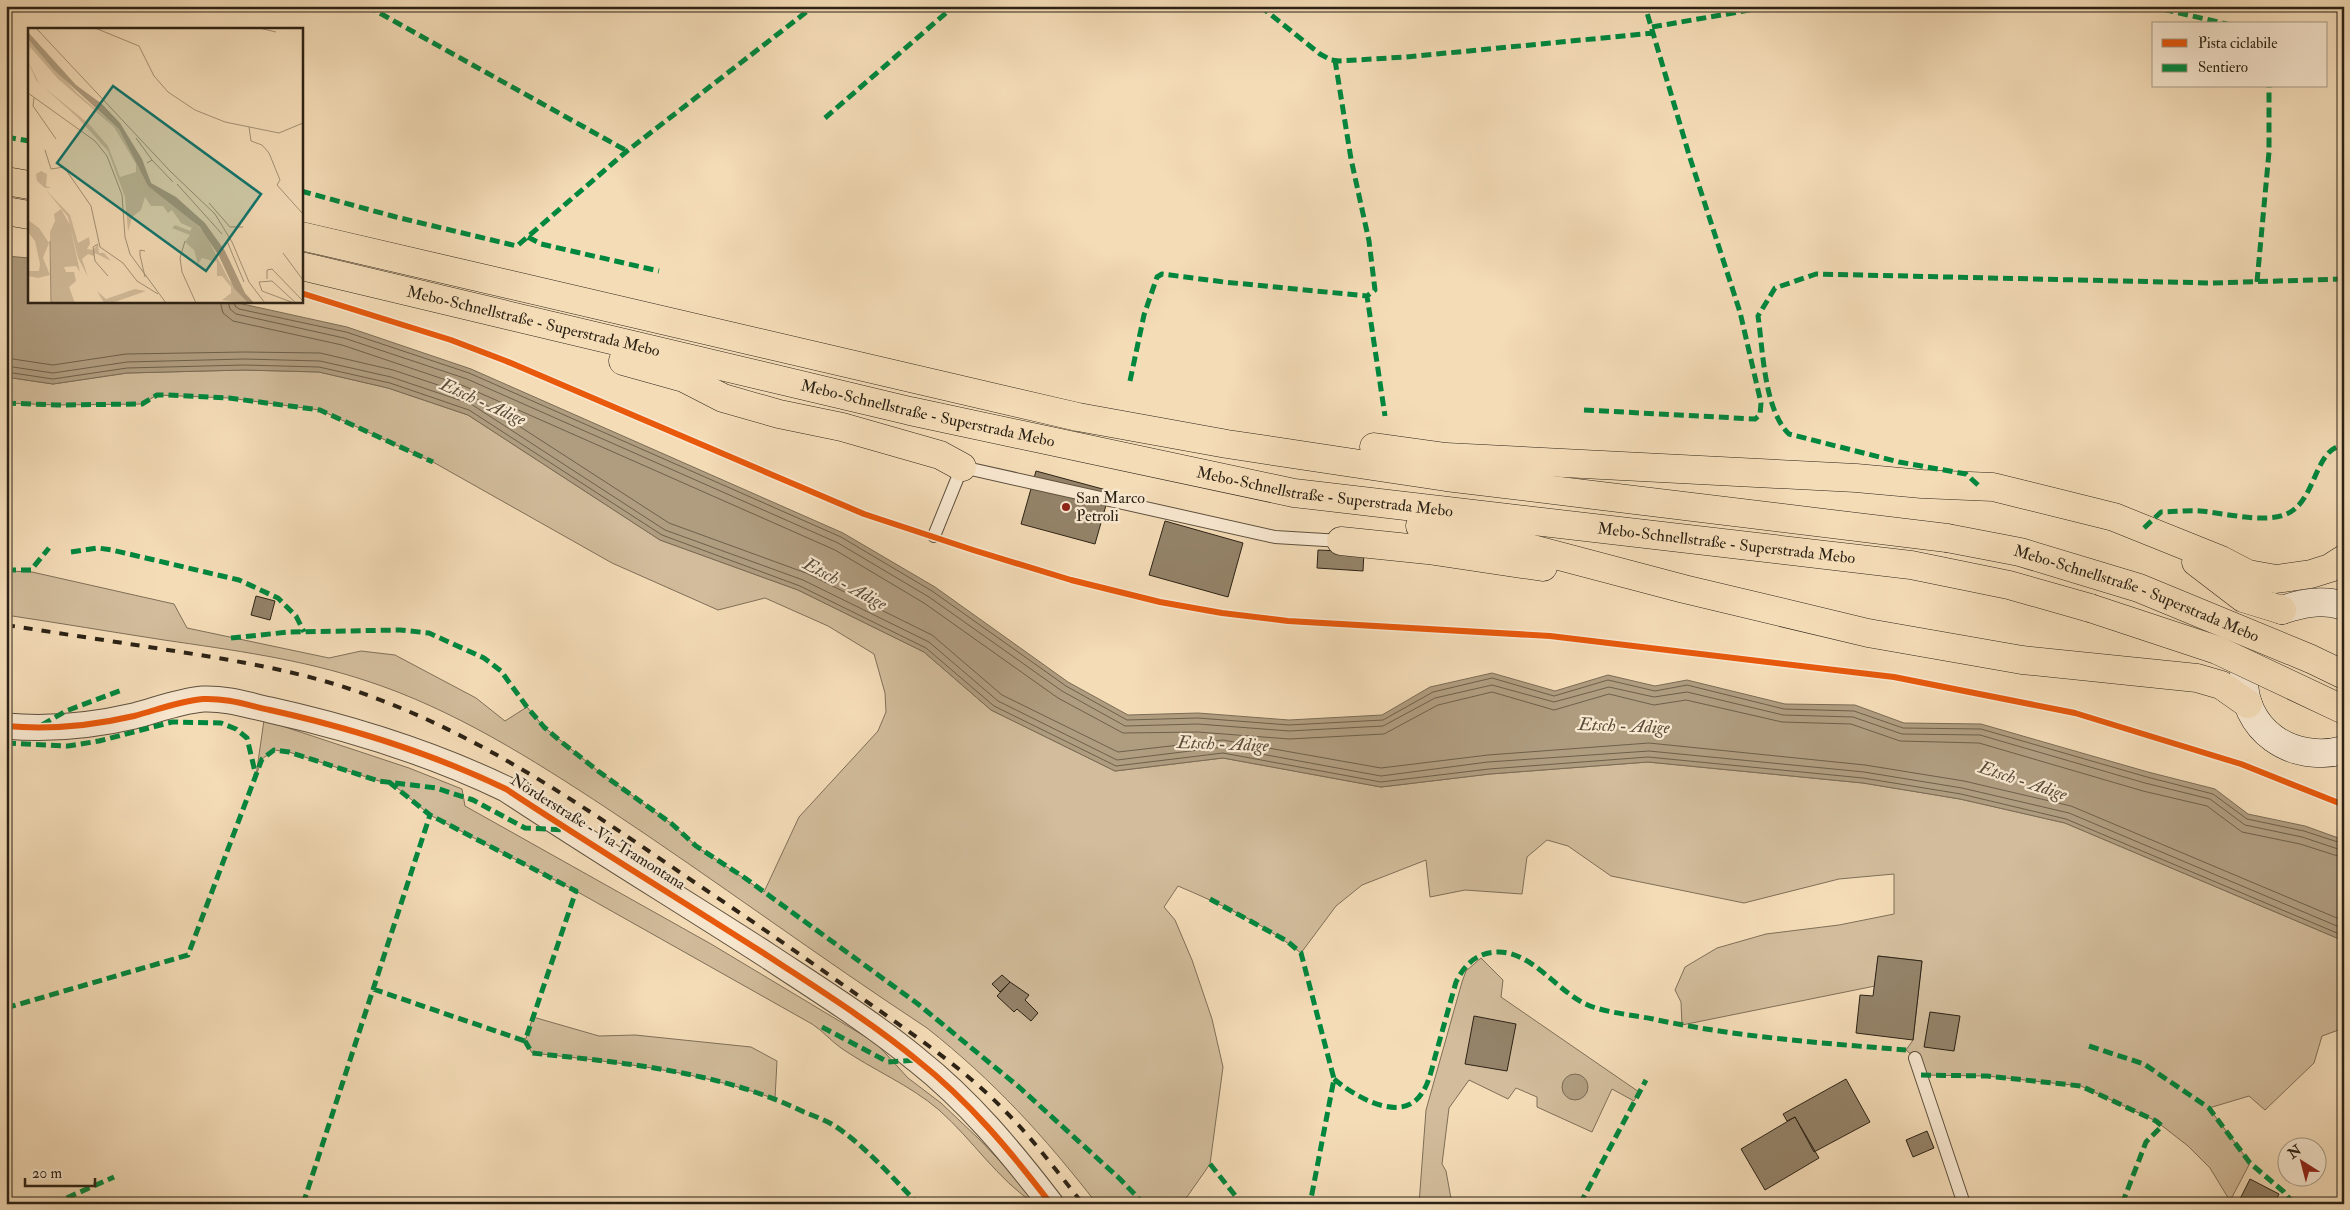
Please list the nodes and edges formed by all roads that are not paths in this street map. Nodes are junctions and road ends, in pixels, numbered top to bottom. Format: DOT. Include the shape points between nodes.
graph roads {
  1 [pos="6,181"];
  2 [pos="28,185"];
  3 [pos="6,211"];
  4 [pos="28,215"];
  5 [pos="302,236"];
  6 [pos="302,266"];
  7 [pos="522,319"];
  8 [pos="1227,444"];
  9 [pos="962,467"];
  10 [pos="1294,493"];
  11 [pos="934,536"];
  12 [pos="2160,536"];
  13 [pos="1341,541"];
  14 [pos="2344,559"];
  15 [pos="2336,599"];
  16 [pos="2282,610"];
  17 [pos="1834,625"];
  18 [pos="2244,674"];
  19 [pos="2344,675"];
  20 [pos="2248,704"];
  21 [pos="2344,710"];
  22 [pos="6,726"];
  23 [pos="2344,750"];
  24 [pos="1915,1058"];
  25 [pos="1051,1204"];
  26 [pos="1964,1204"];
  1 -- 2 [label="highway"];
  3 -- 4 [label="highway"];
  5 -- 8 [label="highway, Mebo-Schnellstraße - Superstrada Mebo" via="1059,413"];
  6 -- 7 [label="highway, Mebo-Schnellstraße - Superstrada Mebo"];
  7 -- 9 [label="highway" via="548,340 684,378 723,398 940,455"];
  7 -- 10 [label="highway, Mebo-Schnellstraße - Superstrada Mebo" via="910,411"];
  8 -- 12 [label="highway" via="1277,434 1446,457 1978,485 2114,517"];
  8 -- 19 [label="highway, Mebo-Schnellstraße - Superstrada Mebo, bridge" via="1446,477 1947,538 2020,552 2139,588"];
  9 -- 11 [label="lane"];
  9 -- 13 [label="lane" via="1274,537"];
  10 -- 17 [label="highway" via="1330,511 1487,537"];
  10 -- 21 [label="highway, Mebo-Schnellstraße - Superstrada Mebo, bridge" via="1912,565 2009,585 2217,650"];
  12 -- 14 [label="highway" via="2248,574 2276,579 2311,574"];
  12 -- 16 [label="highway" via="2243,598"];
  13 -- 17 [label="highway" via="1550,568 1805,630"];
  15 -- 16 [label="main road" via="2303,603"];
  17 -- 20 [label="highway" via="2022,660 2197,678 2221,685"];
  18 -- 20 [label="main road"];
  20 -- 23 [label="main road" via="2261,727 2288,747 2314,754"];
  22 -- 25 [label="street, Nörderstraße - Via Tramontana" via="36,729 83,726 185,702 227,700 319,721 465,770 506,789 796,974 882,1033 918,1060 986,1124"];
  24 -- 26 [label="lane"];
}
